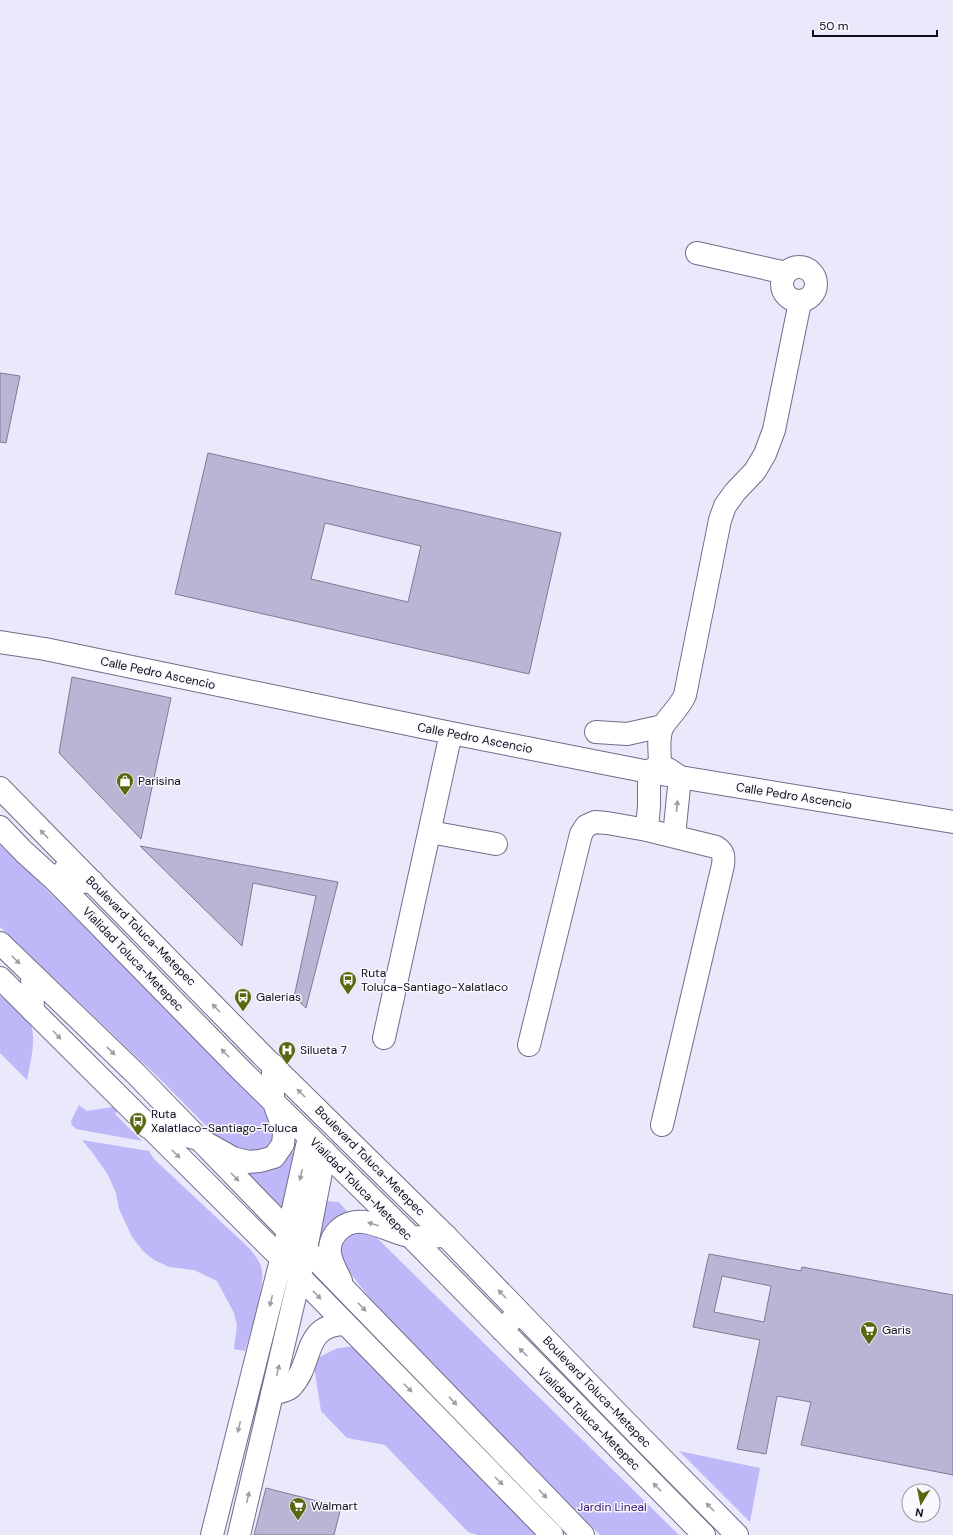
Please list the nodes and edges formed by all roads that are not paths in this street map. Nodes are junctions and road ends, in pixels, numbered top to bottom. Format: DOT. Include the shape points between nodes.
graph roads {
  1 [pos="697,253"];
  2 [pos="0,642"];
  3 [pos="663,726"];
  4 [pos="596,732"];
  5 [pos="451,733"];
  6 [pos="655,768"];
  7 [pos="680,777"];
  8 [pos="0,788"];
  9 [pos="953,822"];
  10 [pos="0,827"];
  11 [pos="647,830"];
  12 [pos="430,832"];
  13 [pos="674,836"];
  14 [pos="496,844"];
  15 [pos="72,862"];
  16 [pos="92,881"];
  17 [pos="58,882"];
  18 [pos="0,943"];
  19 [pos="32,976"];
  20 [pos="0,978"];
  21 [pos="33,1011"];
  22 [pos="384,1038"];
  23 [pos="529,1045"];
  24 [pos="271,1064"];
  25 [pos="241,1070"];
  26 [pos="135,1074"];
  27 [pos="273,1100"];
  28 [pos="662,1126"];
  29 [pos="148,1127"];
  30 [pos="309,1137"];
  31 [pos="199,1139"];
  32 [pos="325,1152"];
  33 [pos="233,1158"];
  34 [pos="288,1232"];
  35 [pos="410,1236"];
  36 [pos="447,1238"];
  37 [pos="306,1249"];
  38 [pos="282,1259"];
  39 [pos="437,1264"];
  40 [pos="299,1276"];
  41 [pos="345,1289"];
  42 [pos="520,1312"];
  43 [pos="345,1324"];
  44 [pos="502,1330"];
  45 [pos="272,1394"];
  46 [pos="562,1514"];
  47 [pos="212,1535"];
  48 [pos="239,1535"];
  49 [pos="552,1535"];
  50 [pos="566,1535"];
  51 [pos="583,1535"];
  52 [pos="704,1535"];
  53 [pos="737,1535"];
  1 -- 3 [label="main road" via="786,273 782,284 785,295 800,302 774,430 765,454 725,506 685,695"];
  2 -- 5 [label="main road, Calle Pedro Ascencio" via="45,649"];
  3 -- 4 [label="main road" via="627,734"];
  3 -- 6 [label="main road"];
  5 -- 6 [label="main road, Calle Pedro Ascencio"];
  5 -- 12 [label="main road"];
  6 -- 7 [label="main road, Calle Pedro Ascencio"];
  6 -- 11 [label="main road"];
  7 -- 9 [label="main road, Calle Pedro Ascencio"];
  13 -- 7 [label="main road, one-way"];
  15 -- 8 [label="main road, Boulevard Toluca-Metepec, one-way"];
  10 -- 17 [label="main road, Vialidad Toluca-Metepec"];
  11 -- 13 [label="main road"];
  11 -- 23 [label="main road" via="595,822 586,826 581,834"];
  12 -- 14 [label="main road"];
  12 -- 22 [label="main road"];
  13 -- 28 [label="main road" via="716,847 724,856"];
  15 -- 16 [label="main road, Boulevard Toluca-Metepec"];
  15 -- 17 [label="main road"];
  16 -- 17 [label="main road"];
  24 -- 16 [label="main road, Boulevard Toluca-Metepec, one-way"];
  25 -- 17 [label="main road, Vialidad Toluca-Metepec, one-way"];
  18 -- 19 [label="main road, one-way"];
  19 -- 21 [label="main road"];
  19 -- 26 [label="main road, one-way"];
  20 -- 21 [label="main road"];
  21 -- 29 [label="main road, one-way"];
  24 -- 25 [label="main road"];
  24 -- 27 [label="main road"];
  36 -- 24 [label="main road, Boulevard Toluca-Metepec, one-way"];
  25 -- 27 [label="main road, Vialidad Toluca-Metepec"];
  26 -- 31 [label="main road"];
  26 -- 33 [label="main road" via="176,1103"];
  27 -- 30 [label="main road, Vialidad Toluca-Metepec"];
  27 -- 33 [label="main road" via="282,1125 283,1144 274,1157 260,1162"];
  29 -- 31 [label="main road"];
  29 -- 38 [label="main road, one-way"];
  30 -- 32 [label="main road, Vialidad Toluca-Metepec"];
  30 -- 34 [label="main road, one-way"];
  31 -- 33 [label="main road"];
  31 -- 34 [label="main road, one-way"];
  32 -- 35 [label="main road, Vialidad Toluca-Metepec"];
  32 -- 37 [label="main road"];
  34 -- 37 [label="main road"];
  34 -- 38 [label="main road"];
  35 -- 36 [label="main road"];
  35 -- 39 [label="main road, Vialidad Toluca-Metepec"];
  35 -- 41 [label="main road, one-way" via="365,1222 351,1222 340,1228 334,1235 331,1257"];
  36 -- 39 [label="main road"];
  42 -- 36 [label="main road, Boulevard Toluca-Metepec, one-way"];
  37 -- 40 [label="main road"];
  37 -- 41 [label="main road"];
  38 -- 40 [label="main road"];
  38 -- 47 [label="main road, one-way"];
  39 -- 44 [label="main road, Vialidad Toluca-Metepec"];
  40 -- 43 [label="main road, one-way"];
  45 -- 40 [label="main road, one-way"];
  41 -- 46 [label="main road, one-way"];
  42 -- 44 [label="main road"];
  53 -- 42 [label="main road, Boulevard Toluca-Metepec, one-way"];
  43 -- 45 [label="main road" via="335,1324 319,1332 292,1386 283,1392"];
  43 -- 49 [label="main road, one-way"];
  52 -- 44 [label="main road, Vialidad Toluca-Metepec, one-way"];
  48 -- 45 [label="main road, one-way"];
  46 -- 50 [label="main road"];
  46 -- 51 [label="main road"];
}
